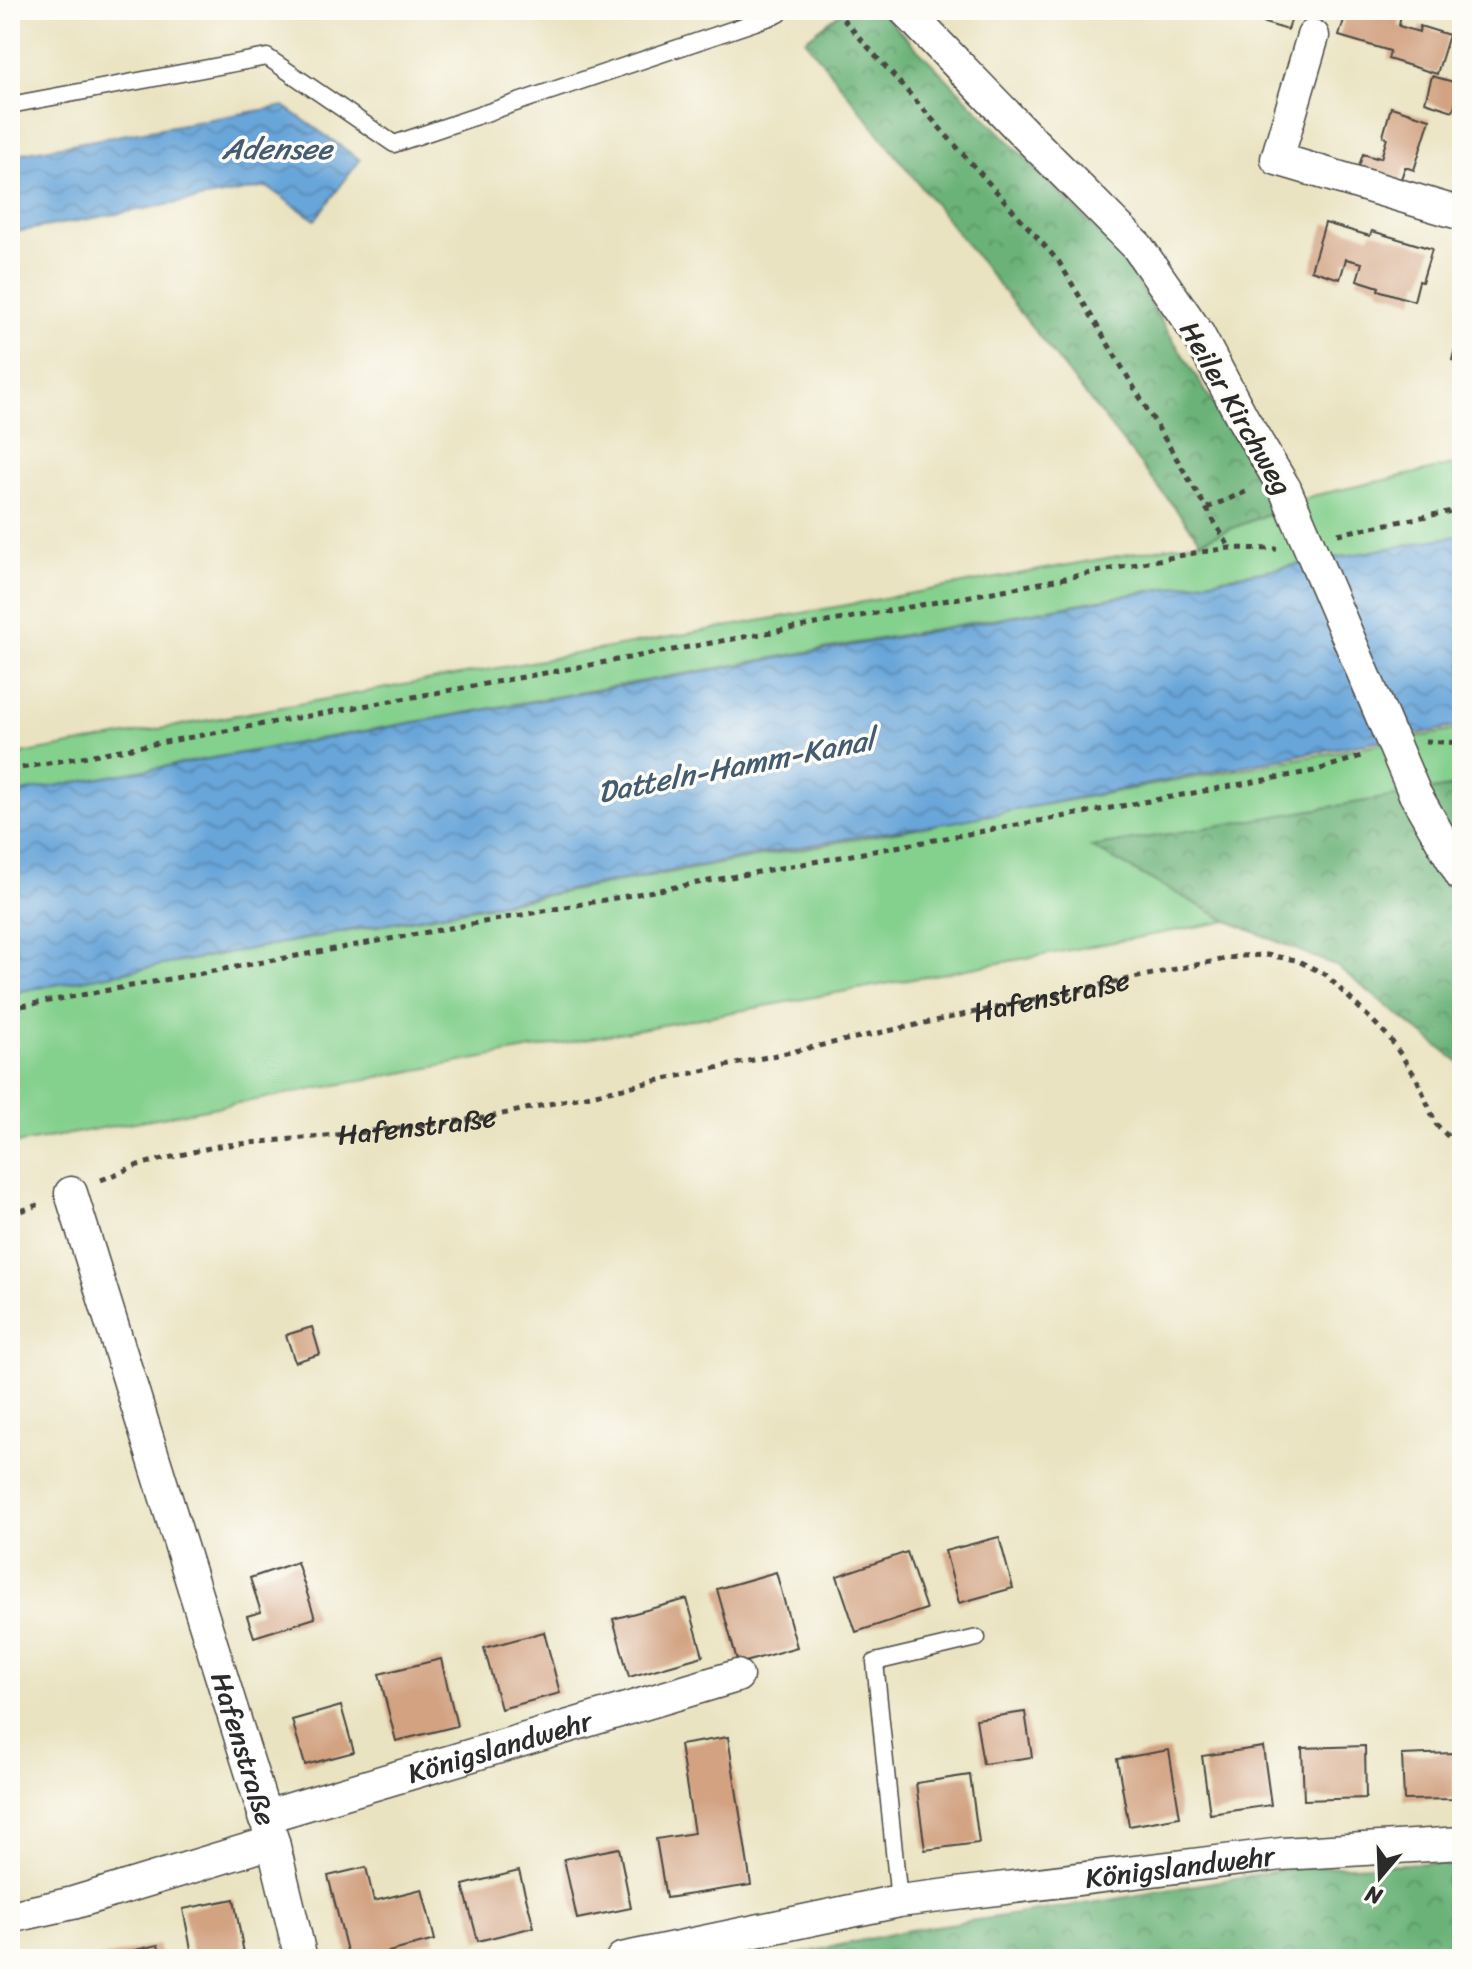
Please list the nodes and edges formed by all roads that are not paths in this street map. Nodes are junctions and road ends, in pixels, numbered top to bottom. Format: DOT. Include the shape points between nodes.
graph roads {
  1 [pos="905,10"];
  2 [pos="779,14"];
  3 [pos="1313,36"];
  4 [pos="10,105"];
  5 [pos="1462,214"];
  6 [pos="1462,876"];
  7 [pos="71,1193"];
  8 [pos="977,1638"];
  9 [pos="737,1676"];
  10 [pos="268,1830"];
  11 [pos="1462,1843"];
  12 [pos="899,1901"];
  13 [pos="10,1917"];
  14 [pos="301,1959"];
  15 [pos="622,1959"];
  1 -- 6 [label="street, Heiler Kirchweg, bridge" via="1137,246 1198,334 1281,483 1415,794"];
  2 -- 4 [label="lane" via="394,144 267,57"];
  3 -- 5 [label="street" via="1277,159"];
  7 -- 10 [label="street, Hafenstraße"];
  8 -- 12 [label="lane" via="875,1662"];
  9 -- 10 [label="street, Königslandwehr"];
  10 -- 13 [label="street, Königslandwehr" via="73,1903"];
  10 -- 14 [label="street, Hafenstraße"];
  11 -- 12 [label="street, Königslandwehr" via="1282,1854"];
  12 -- 15 [label="street, Königslandwehr"];
}
